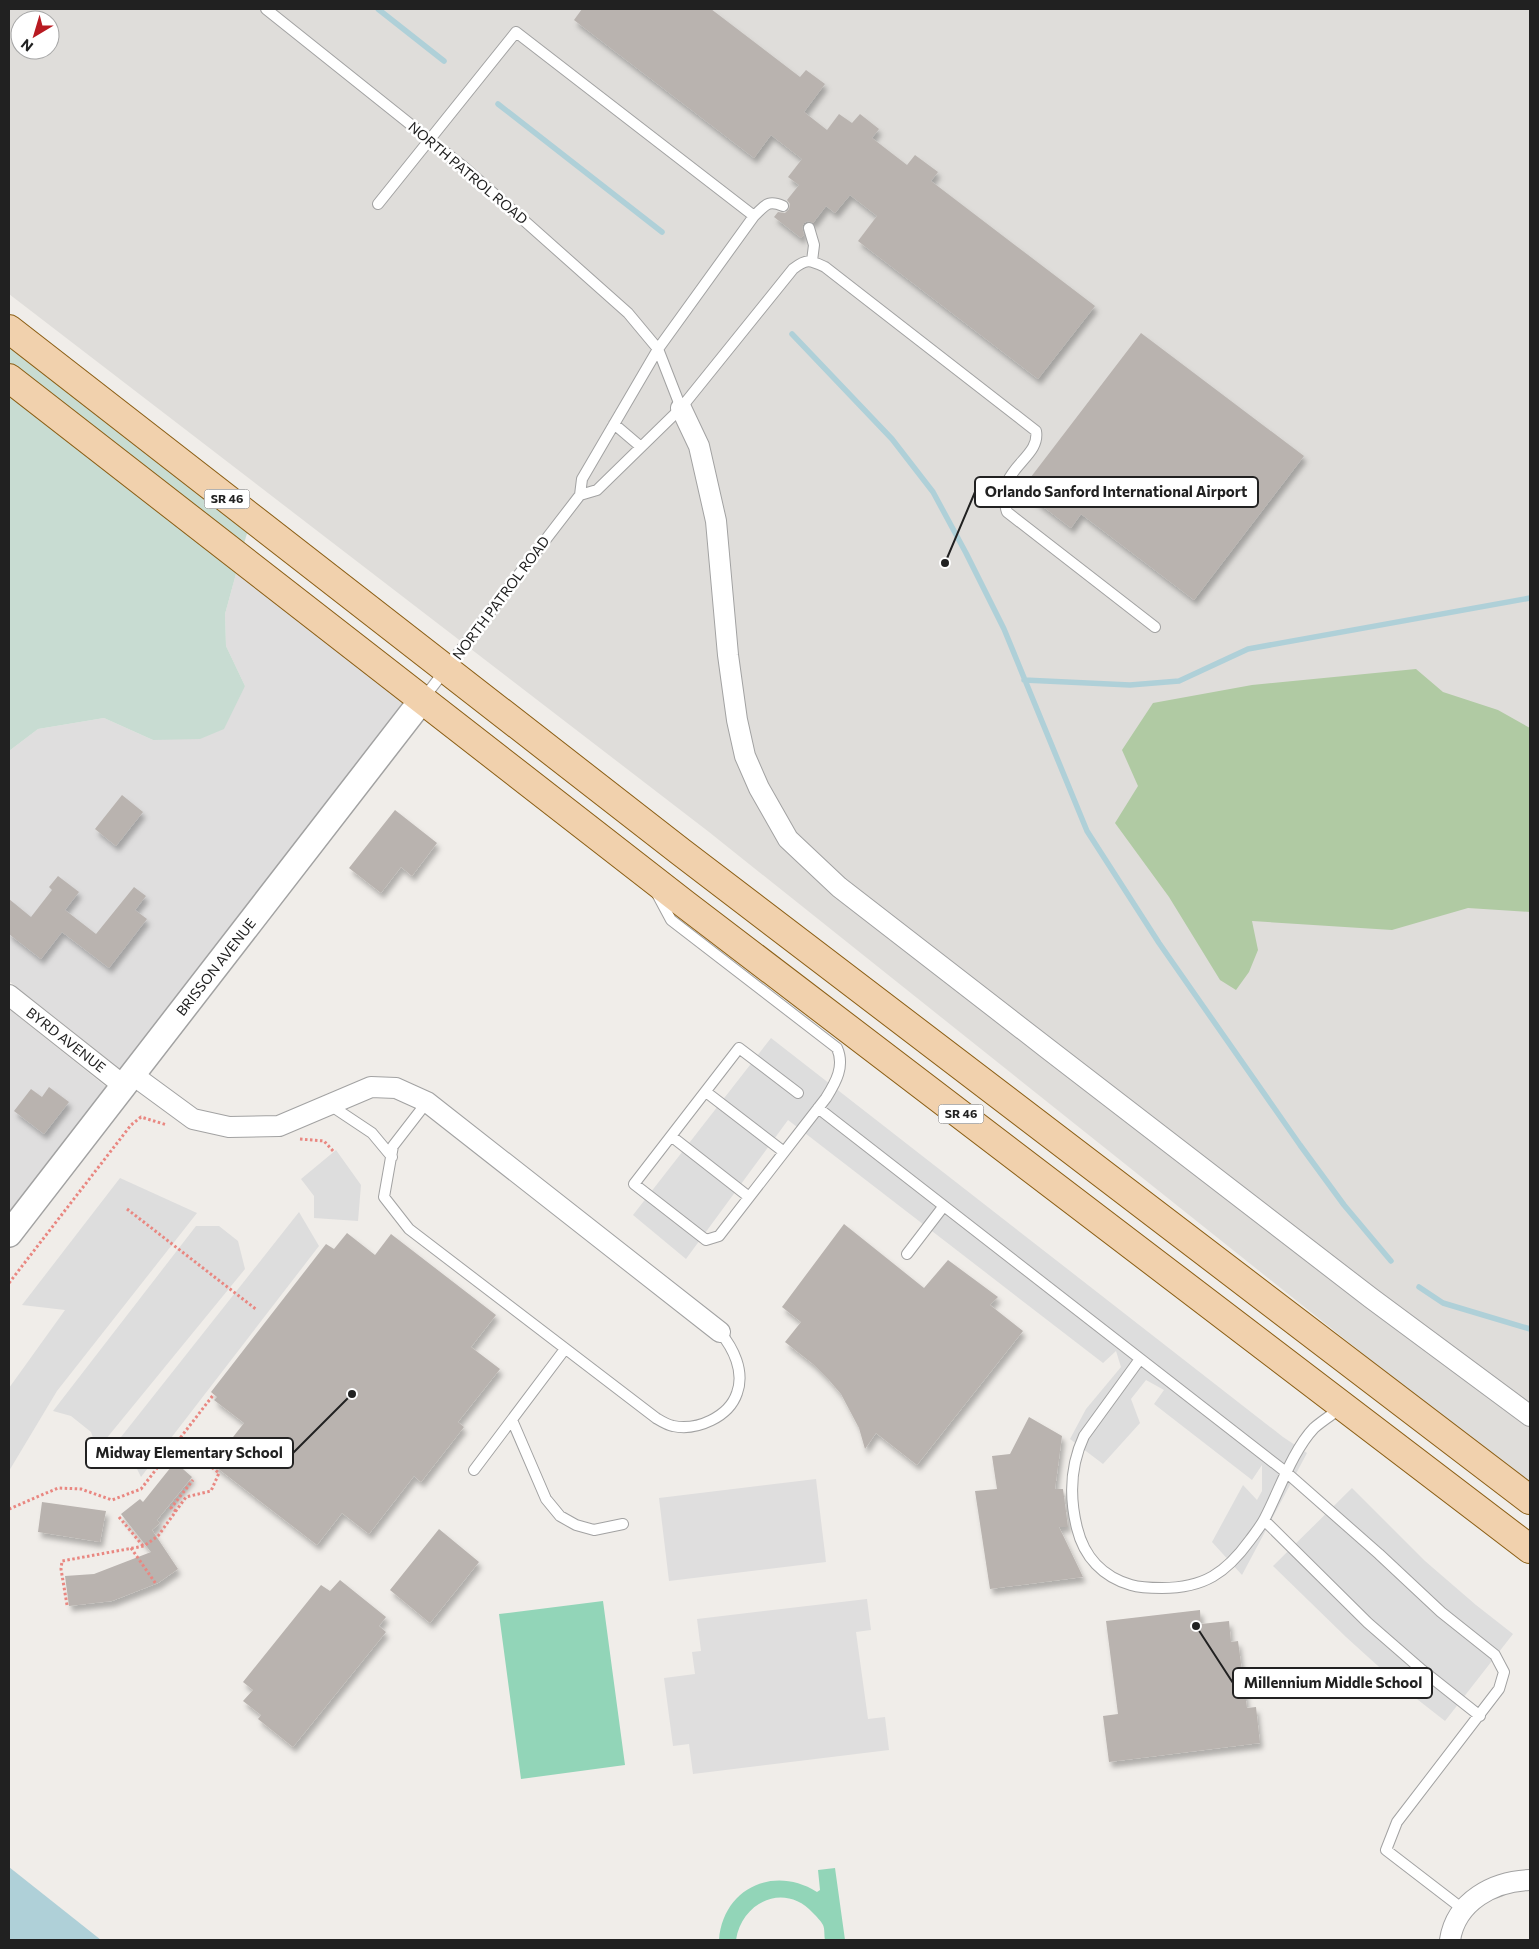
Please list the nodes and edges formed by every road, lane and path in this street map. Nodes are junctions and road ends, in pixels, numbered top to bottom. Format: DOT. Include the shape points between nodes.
graph roads {
  1 [pos="266,9"];
  2 [pos="431,140"];
  3 [pos="378,204"];
  4 [pos="782,206"];
  5 [pos="754,216"];
  6 [pos="809,228"];
  7 [pos="812,261"];
  8 [pos="9,329"];
  9 [pos="658,349"];
  10 [pos="9,378"];
  11 [pos="681,408"];
  12 [pos="614,424"];
  13 [pos="641,447"];
  14 [pos="580,495"];
  15 [pos="1155,627"];
  16 [pos="446,670"];
  17 [pos="422,700"];
  18 [pos="645,873"];
  19 [pos="9,995"];
  20 [pos="128,1080"];
  21 [pos="706,1092"];
  22 [pos="798,1093"];
  23 [pos="427,1102"];
  24 [pos="330,1105"];
  25 [pos="818,1108"];
  26 [pos="168,1125"];
  27 [pos="671,1136"];
  28 [pos="297,1138"];
  29 [pos="334,1152"];
  30 [pos="784,1152"];
  31 [pos="392,1157"];
  32 [pos="749,1197"];
  33 [pos="943,1207"];
  34 [pos="127,1208"];
  35 [pos="9,1234"];
  36 [pos="907,1254"];
  37 [pos="9,1283"];
  38 [pos="257,1310"];
  39 [pos="720,1332"];
  40 [pos="565,1349"];
  41 [pos="1140,1359"];
  42 [pos="214,1394"];
  43 [pos="1344,1406"];
  44 [pos="1530,1416"];
  45 [pos="512,1420"];
  46 [pos="178,1441"];
  47 [pos="474,1470"];
  48 [pos="1287,1473"];
  49 [pos="193,1480"];
  50 [pos="1530,1500"];
  51 [pos="9,1509"];
  52 [pos="176,1511"];
  53 [pos="119,1517"];
  54 [pos="1264,1520"];
  55 [pos="623,1524"];
  56 [pos="144,1546"];
  57 [pos="131,1548"];
  58 [pos="1530,1549"];
  59 [pos="156,1584"];
  60 [pos="67,1605"];
  61 [pos="1480,1716"];
  62 [pos="1530,1880"];
  63 [pos="1464,1910"];
  64 [pos="1450,1940"];
  1 -- 2 [label="lane, NORTH PATROL ROAD"];
  2 -- 3 [label="lane"];
  2 -- 5 [label="lane" via="516,32"];
  2 -- 9 [label="lane, NORTH PATROL ROAD" via="628,313"];
  4 -- 5 [label="lane" via="768,203"];
  5 -- 9 [label="lane"];
  6 -- 7 [label="lane" via="814,246"];
  7 -- 11 [label="lane" via="803,261 793,269"];
  7 -- 15 [label="lane" via="825,267 1036,431 1034,445 1003,491 1007,512"];
  8 -- 16 [label="main road, SR 46"];
  9 -- 11 [label="lane, NORTH PATROL ROAD"];
  9 -- 12 [label="lane, NORTH PATROL ROAD"];
  10 -- 17 [label="main road, SR 46"];
  11 -- 13 [label="lane, NORTH PATROL ROAD"];
  11 -- 44 [label="street" via="699,446 716,521 728,655 745,756 788,840 839,887 1371,1298"];
  12 -- 13 [label="lane"];
  12 -- 14 [label="lane, NORTH PATROL ROAD" via="582,479"];
  13 -- 14 [label="lane, NORTH PATROL ROAD" via="597,490"];
  14 -- 16 [label="lane, NORTH PATROL ROAD"];
  16 -- 17 [label="lane, NORTH PATROL ROAD"];
  16 -- 50 [label="main road, SR 46"];
  17 -- 18 [label="main road, SR 46"];
  17 -- 20 [label="street, BRISSON AVENUE"];
  18 -- 25 [label="lane" via="671,920 837,1048 841,1058 840,1071"];
  18 -- 43 [label="main road, SR 46"];
  19 -- 20 [label="street, BYRD AVENUE"];
  20 -- 24 [label="street, BYRD AVENUE" via="193,1119 229,1127 279,1126"];
  20 -- 35 [label="street, BRISSON AVENUE"];
  21 -- 22 [label="lane" via="739,1048"];
  21 -- 27 [label="lane"];
  21 -- 30 [label="lane"];
  23 -- 24 [label="street, BYRD AVENUE" via="396,1088 371,1086"];
  23 -- 31 [label="lane" via="394,1146"];
  23 -- 39 [label="street, BYRD AVENUE"];
  24 -- 31 [label="lane" via="372,1133"];
  25 -- 30 [label="lane"];
  25 -- 33 [label="lane"];
  26 -- 37 [label="path" via="141,1117 131,1125"];
  27 -- 32 [label="lane"];
  27 -- 32 [label="lane" via="634,1184 641,1190 706,1240 719,1236"];
  28 -- 29 [label="path" via="324,1141"];
  30 -- 32 [label="lane"];
  31 -- 40 [label="lane" via="384,1197 409,1229"];
  33 -- 36 [label="lane"];
  33 -- 41 [label="lane"];
  34 -- 38 [label="path"];
  39 -- 40 [label="lane" via="737,1361 738,1393 728,1409 693,1426 672,1426 656,1418"];
  40 -- 45 [label="lane"];
  41 -- 48 [label="lane"];
  41 -- 54 [label="lane" via="1084,1436 1074,1462 1074,1515 1092,1561 1103,1572 1134,1586 1178,1588 1201,1582 1223,1570 1233,1562"];
  42 -- 46 [label="path"];
  43 -- 48 [label="lane" via="1314,1429"];
  43 -- 58 [label="main road, SR 46"];
  45 -- 47 [label="lane"];
  45 -- 55 [label="lane" via="546,1499 560,1516 594,1530"];
  46 -- 51 [label="path" via="141,1490 112,1500 82,1489 58,1488"];
  46 -- 52 [label="path" via="218,1473 211,1491 186,1497"];
  48 -- 54 [label="lane"];
  48 -- 61 [label="lane" via="1441,1612 1495,1655 1504,1672 1499,1689"];
  49 -- 52 [label="path" via="171,1508"];
  52 -- 56 [label="path" via="158,1536"];
  53 -- 56 [label="path"];
  54 -- 61 [label="lane" via="1368,1623"];
  56 -- 57 [label="path"];
  57 -- 59 [label="path"];
  57 -- 60 [label="path" via="62,1560"];
  61 -- 63 [label="lane" via="1397,1822 1386,1850"];
  62 -- 63 [label="street" via="1515,1880 1487,1890"];
  63 -- 64 [label="street"];
}
